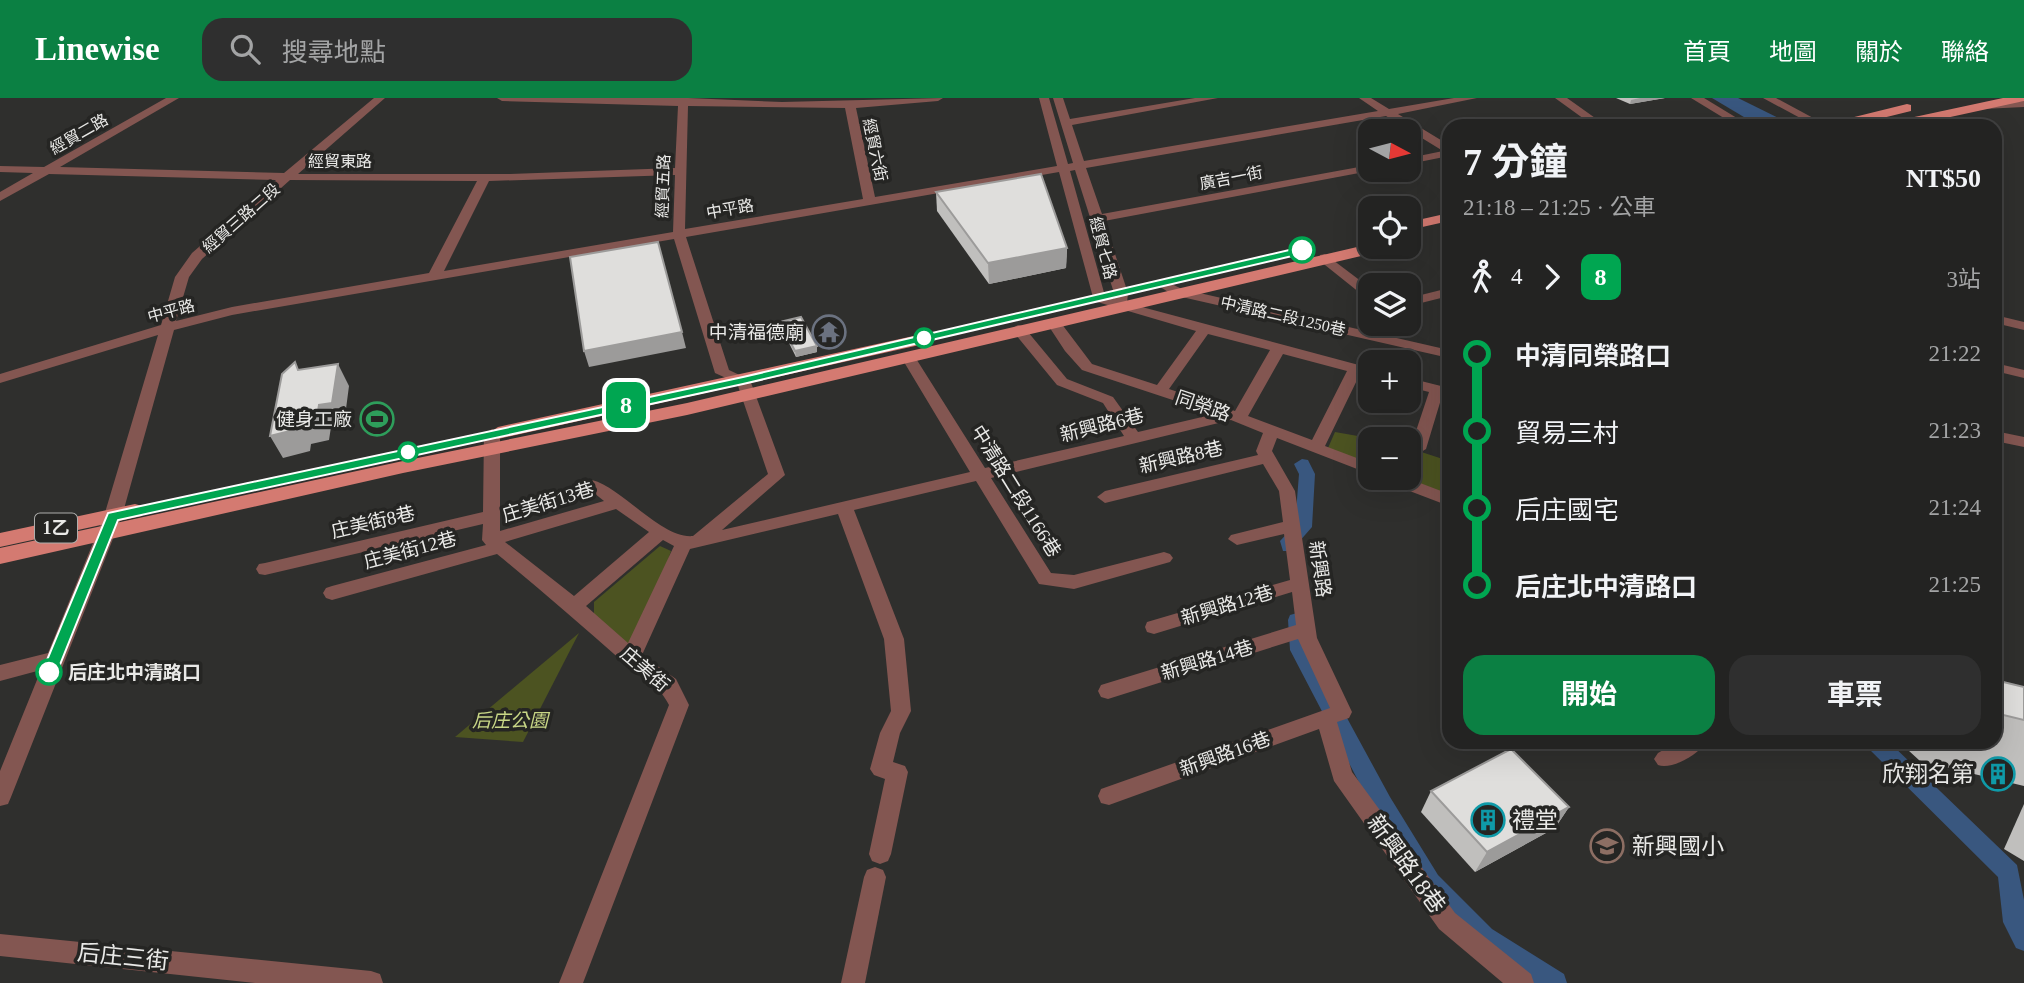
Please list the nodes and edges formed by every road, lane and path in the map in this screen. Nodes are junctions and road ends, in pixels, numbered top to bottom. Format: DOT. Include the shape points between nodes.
graph roads {
  1 [pos="174,98"];
  2 [pos="380,98"];
  3 [pos="502,98"];
  4 [pos="938,98"];
  5 [pos="1044,98"];
  6 [pos="1058,98"];
  7 [pos="1213,98"];
  8 [pos="1364,98"];
  9 [pos="1472,98"];
  10 [pos="1560,98"];
  11 [pos="1696,98"];
  12 [pos="1768,98"];
  13 [pos="2020,98"];
  14 [pos="683,100"];
  15 [pos="850,104"];
  16 [pos="1927,104"];
  17 [pos="2024,104"];
  18 [pos="1983,106"];
  19 [pos="1387,113"];
  20 [pos="1591,119"];
  21 [pos="1733,119"];
  22 [pos="1808,119"];
  23 [pos="1864,119"];
  24 [pos="1923,119"];
  25 [pos="1066,123"];
  26 [pos="1442,147"];
  27 [pos="1442,153"];
  28 [pos="1421,158"];
  29 [pos="1080,165"];
  30 [pos="1063,168"];
  31 [pos="0,169"];
  32 [pos="47,170"];
  33 [pos="1358,170"];
  34 [pos="680,171"];
  35 [pos="287,177"];
  36 [pos="485,177"];
  37 [pos="0,197"];
  38 [pos="870,202"];
  39 [pos="1097,219"];
  40 [pos="1442,219"];
  41 [pos="1421,223"];
  42 [pos="1442,233"];
  43 [pos="679,234"];
  44 [pos="1421,237"];
  45 [pos="1358,238"];
  46 [pos="1358,251"];
  47 [pos="1325,258"];
  48 [pos="434,277"];
  49 [pos="1161,283"];
  50 [pos="1358,284"];
  51 [pos="1178,292"];
  52 [pos="1442,295"];
  53 [pos="1099,298"];
  54 [pos="1121,299"];
  55 [pos="1421,299"];
  56 [pos="2002,321"];
  57 [pos="1053,322"];
  58 [pos="2024,326"];
  59 [pos="168,327"];
  60 [pos="1018,329"];
  61 [pos="1204,329"];
  62 [pos="1279,348"];
  63 [pos="1442,352"];
  64 [pos="908,357"];
  65 [pos="1358,369"];
  66 [pos="2002,369"];
  67 [pos="2024,375"];
  68 [pos="1358,378"];
  69 [pos="0,379"];
  70 [pos="1421,385"];
  71 [pos="745,387"];
  72 [pos="1160,391"];
  73 [pos="1442,391"];
  74 [pos="1442,393"];
  75 [pos="1235,417"];
  76 [pos="1272,431"];
  77 [pos="2002,437"];
  78 [pos="1134,439"];
  79 [pos="491,442"];
  80 [pos="1421,442"];
  81 [pos="2024,442"];
  82 [pos="1316,448"];
  83 [pos="1268,458"];
  84 [pos="1358,464"];
  85 [pos="982,476"];
  86 [pos="592,485"];
  87 [pos="1421,489"];
  88 [pos="1104,497"];
  89 [pos="1442,497"];
  90 [pos="617,503"];
  91 [pos="845,509"];
  92 [pos="491,516"];
  93 [pos="108,525"];
  94 [pos="1292,526"];
  95 [pos="661,532"];
  96 [pos="1237,539"];
  97 [pos="0,540"];
  98 [pos="690,542"];
  99 [pos="495,544"];
  100 [pos="0,556"];
  101 [pos="1164,558"];
  102 [pos="265,569"];
  103 [pos="1301,583"];
  104 [pos="332,593"];
  105 [pos="574,606"];
  106 [pos="1154,627"];
  107 [pos="1306,629"];
  108 [pos="631,657"];
  109 [pos="55,659"];
  110 [pos="0,673"];
  111 [pos="1108,691"];
  112 [pos="1334,715"];
  113 [pos="1683,749"];
  114 [pos="1665,759"];
  115 [pos="1109,796"];
  116 [pos="0,797"];
  117 [pos="0,945"];
  118 [pos="371,983"];
  119 [pos="571,983"];
  120 [pos="853,983"];
  121 [pos="1522,983"];
  1 -- 32 [label="street, 經貿二路"];
  2 -- 35 [label="street, 經貿三路二段"];
  3 -- 14 [label="street"];
  4 -- 15 [label="street"];
  5 -- 30 [label="street, 經貿七路"];
  6 -- 25 [label="street, 經貿七路"];
  7 -- 25 [label="street"];
  8 -- 19 [label="street"];
  9 -- 19 [label="street, 中平路"];
  10 -- 20 [label="street"];
  11 -- 21 [label="street"];
  12 -- 22 [label="street"];
  13 -- 18 [label="main road"];
  14 -- 15 [label="street"];
  14 -- 34 [label="street, 經貿五路"];
  15 -- 38 [label="street, 經貿六街"];
  16 -- 23 [label="main road"];
  17 -- 18 [label="street"];
  18 -- 24 [label="main road"];
  19 -- 26 [label="street"];
  19 -- 29 [label="street, 中平路"];
  25 -- 29 [label="street, 經貿七路"];
  27 -- 28 [label="street"];
  29 -- 30 [label="street, 中平路"];
  29 -- 39 [label="street, 經貿七路"];
  30 -- 38 [label="street, 中平路"];
  30 -- 53 [label="street, 經貿七路"];
  31 -- 32 [label="street, 經貿東路"];
  32 -- 35 [label="street, 經貿東路"];
  32 -- 37 [label="street, 經貿二路"];
  33 -- 39 [label="street, 廣吉一街"];
  34 -- 36 [label="street, 經貿東路"];
  34 -- 43 [label="street, 經貿五路"];
  35 -- 36 [label="street, 經貿東路"];
  35 -- 59 [label="street, 經貿三路二段" via="197,256 182,277"];
  36 -- 48 [label="street"];
  38 -- 43 [label="street, 中平路"];
  39 -- 54 [label="street, 經貿七路"];
  40 -- 41 [label="main road"];
  42 -- 44 [label="main road"];
  43 -- 48 [label="street, 中平路"];
  43 -- 71 [label="street, 經貿五路" via="722,373"];
  45 -- 49 [label="main road, 1乙"];
  46 -- 47 [label="main road, 1乙"];
  47 -- 50 [label="street"];
  47 -- 51 [label="main road, 1乙"];
  48 -- 59 [label="street, 中平路" via="232,311"];
  49 -- 51 [label="street, 中清路二段1250巷"];
  49 -- 54 [label="main road, 1乙"];
  51 -- 54 [label="main road, 1乙"];
  51 -- 63 [label="street, 中清路二段1250巷"];
  52 -- 55 [label="street"];
  53 -- 54 [label="main road, 1乙"];
  53 -- 71 [label="main road, 1乙"];
  54 -- 57 [label="main road, 1乙"];
  54 -- 61 [label="street"];
  56 -- 58 [label="street"];
  57 -- 60 [label="main road, 1乙"];
  57 -- 72 [label="street, 同榮路" via="1087,367"];
  59 -- 69 [label="street, 中平路"];
  59 -- 93 [label="street, 經貿三路二段"];
  60 -- 64 [label="main road, 1乙"];
  60 -- 78 [label="street" via="1062,382 1108,400"];
  61 -- 62 [label="street"];
  61 -- 72 [label="street"];
  62 -- 65 [label="street"];
  62 -- 75 [label="street"];
  64 -- 71 [label="main road, 1乙"];
  64 -- 85 [label="street, 中清路二段1166巷"];
  66 -- 67 [label="street"];
  68 -- 82 [label="street"];
  70 -- 73 [label="street"];
  71 -- 79 [label="main road, 1乙"];
  71 -- 98 [label="street" via="777,475"];
  72 -- 75 [label="street, 同榮路"];
  74 -- 80 [label="street"];
  75 -- 76 [label="street, 同榮路"];
  75 -- 78 [label="street, 新興路6巷"];
  76 -- 82 [label="street, 同榮路"];
  76 -- 83 [label="street" via="1264,451"];
  77 -- 81 [label="street"];
  78 -- 85 [label="street, 新興路6巷"];
  79 -- 92 [label="street"];
  79 -- 93 [label="main road, 1乙"];
  82 -- 84 [label="street, 同榮路"];
  83 -- 88 [label="street, 新興路8巷"];
  83 -- 94 [label="street, 新興路" via="1287,491"];
  85 -- 91 [label="street, 新興路6巷"];
  85 -- 101 [label="street, 中清路二段1166巷" via="1045,579 1074,582"];
  86 -- 90 [label="street"];
  87 -- 89 [label="street"];
  90 -- 95 [label="street"];
  90 -- 99 [label="street, 庄美街13巷"];
  91 -- 98 [label="street, 新興路6巷"];
  91 -- 120 [label="street" via="894,639 901,711 881,769 897,772"];
  92 -- 99 [label="street"];
  92 -- 102 [label="street, 庄美街8巷"];
  93 -- 97 [label="main road, 1乙"];
  93 -- 100 [label="main road, 1乙"];
  93 -- 109 [label="street, 經貿三路二段"];
  94 -- 96 [label="street"];
  94 -- 103 [label="street, 新興路"];
  95 -- 98 [label="street"];
  95 -- 105 [label="street"];
  98 -- 108 [label="street"];
  99 -- 104 [label="street, 庄美街12巷"];
  99 -- 105 [label="street, 庄美街"];
  103 -- 106 [label="street, 新興路12巷"];
  103 -- 107 [label="street, 新興路"];
  105 -- 108 [label="street, 庄美街"];
  107 -- 111 [label="street, 新興路14巷"];
  107 -- 112 [label="street, 新興路"];
  108 -- 119 [label="street, 庄美街" via="669,685 679,705"];
  109 -- 110 [label="street"];
  109 -- 116 [label="street, 經貿三路二段"];
  112 -- 115 [label="street, 新興路16巷"];
  112 -- 121 [label="street, 新興路18巷" via="1342,775 1447,921"];
  113 -- 114 [label="street"];
  117 -- 118 [label="street, 后庄三街"];
}
